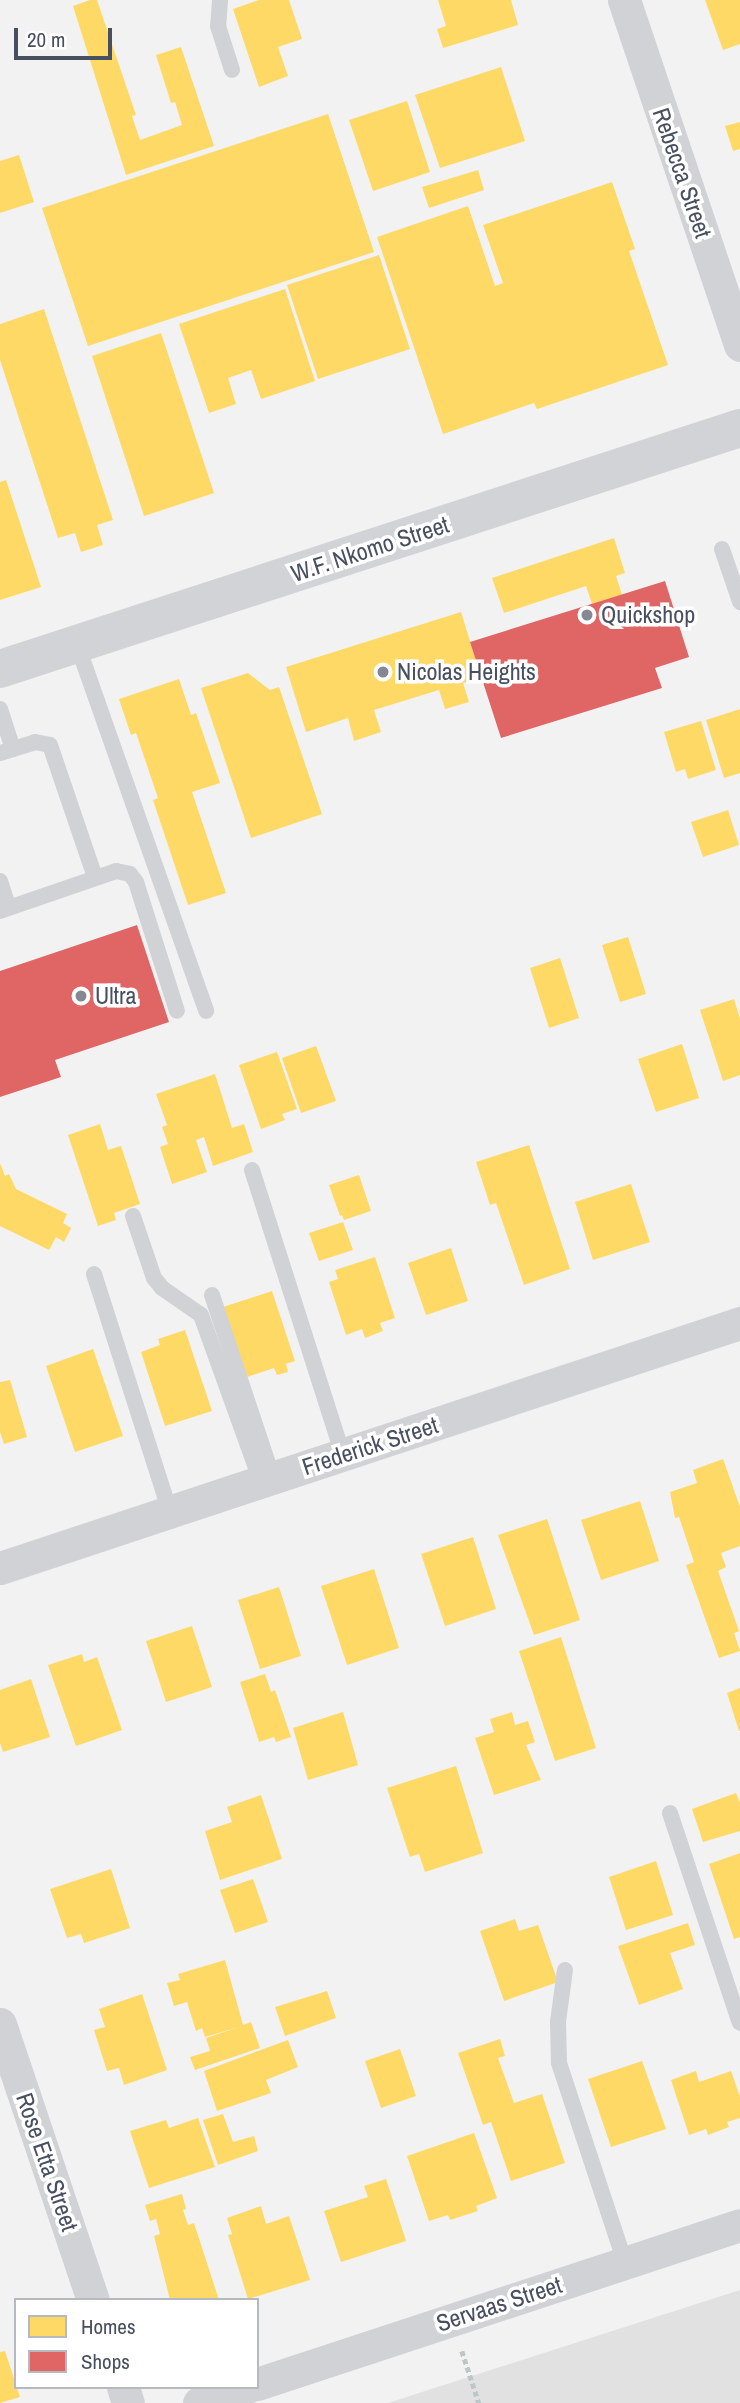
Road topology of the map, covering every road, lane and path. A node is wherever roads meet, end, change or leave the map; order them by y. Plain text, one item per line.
1 (220, 0) edge
2 (624, 0) edge
3 (232, 70) dead end
4 (740, 345) edge
5 (740, 428) edge
6 (722, 549) dead end
7 (740, 602) edge
8 (77, 644) junction
9 (0, 669) edge
10 (0, 709) edge
11 (6, 751) edge
12 (95, 877) junction
13 (0, 881) edge
14 (4, 909) edge
15 (177, 1011) dead end
16 (206, 1011) dead end
17 (252, 1170) dead end
18 (133, 1216) dead end
19 (94, 1274) dead end
20 (212, 1295) dead end
21 (740, 1323) edge
22 (343, 1455) junction
23 (267, 1480) junction
24 (170, 1512) junction
25 (0, 1568) edge
26 (670, 1813) dead end
27 (565, 1970) dead end
28 (740, 2023) edge
29 (0, 2024) edge
30 (740, 2225) edge
31 (625, 2263) junction
32 (92, 2298) edge
33 (452, 2320) junction
34 (259, 2383) edge
35 (241, 2389) edge
36 (198, 2403) edge
37 (479, 2403) edge

1 - 3 lane
2 - 4 street, Rebecca Street
5 - 8 main road, W.F. Nkomo Street
6 - 7 lane
8 - 9 main road, W.F. Nkomo Street
8 - 16 lane
10 - 11 lane
11 - 12 lane
12 - 14 lane
12 - 15 lane
13 - 14 lane
17 - 22 lane
18 - 23 lane
19 - 24 lane
20 - 23 lane
21 - 22 street, Frederick Street
22 - 23 street, Frederick Street
23 - 24 street, Frederick Street
24 - 25 street, Frederick Street
26 - 28 lane
27 - 31 lane
29 - 32 street, Rose Etta Street
30 - 31 street, Servaas Street
31 - 33 street, Servaas Street
33 - 34 street, Servaas Street
33 - 37 path
35 - 36 street

